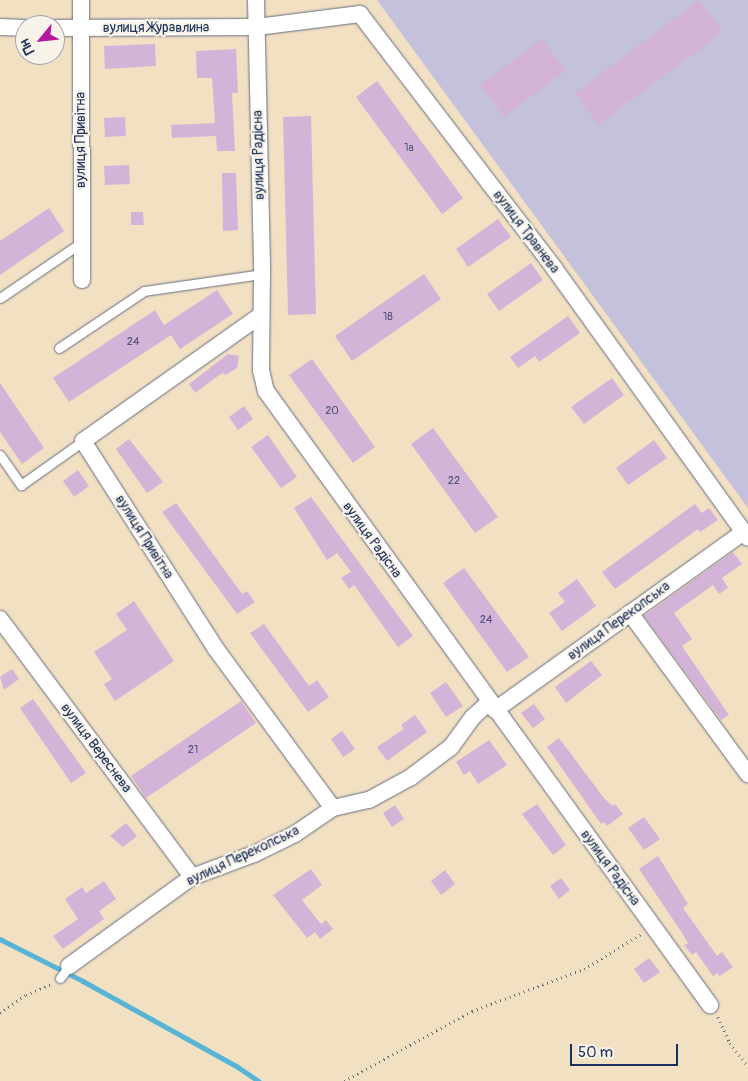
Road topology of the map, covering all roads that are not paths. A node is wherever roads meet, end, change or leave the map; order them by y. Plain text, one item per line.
1 (80, 0) edge
2 (256, 0) edge
3 (0, 27) edge
4 (257, 27) junction
5 (15, 28) edge
6 (65, 28) edge
7 (80, 28) junction
8 (82, 242) junction
9 (262, 274) junction
10 (82, 280) dead end
11 (0, 298) edge
12 (261, 316) junction
13 (59, 348) dead end
14 (84, 442) junction
15 (0, 455) edge
16 (746, 535) edge
17 (630, 614) junction
18 (0, 619) edge
19 (492, 706) junction
20 (748, 774) edge
21 (333, 808) junction
22 (192, 877) junction
23 (64, 972) road end
24 (710, 1006) road end

1 - 7 street, вулиця Привітна
2 - 4 street, вулиця Радісна
3 - 5 street
4 - 7 street, вулиця Журавлина
4 - 9 street, вулиця Радісна
4 - 16 street, вулиця Травнева
6 - 7 street, вулиця Журавлина
7 - 8 street, вулиця Привітна
8 - 10 street, вулиця Привітна
8 - 11 lane
9 - 12 street, вулиця Радісна
9 - 13 lane
12 - 14 street
12 - 19 street, вулиця Радісна
14 - 15 lane
14 - 21 street, вулиця Привітна
16 - 17 street, вулиця Перекопська
17 - 19 street, вулиця Перекопська
17 - 20 street
18 - 22 street, вулиця Вереснева
19 - 21 street, вулиця Перекопська
19 - 24 street, вулиця Радісна
21 - 22 street, вулиця Перекопська
22 - 23 street, вулиця Перекопська

